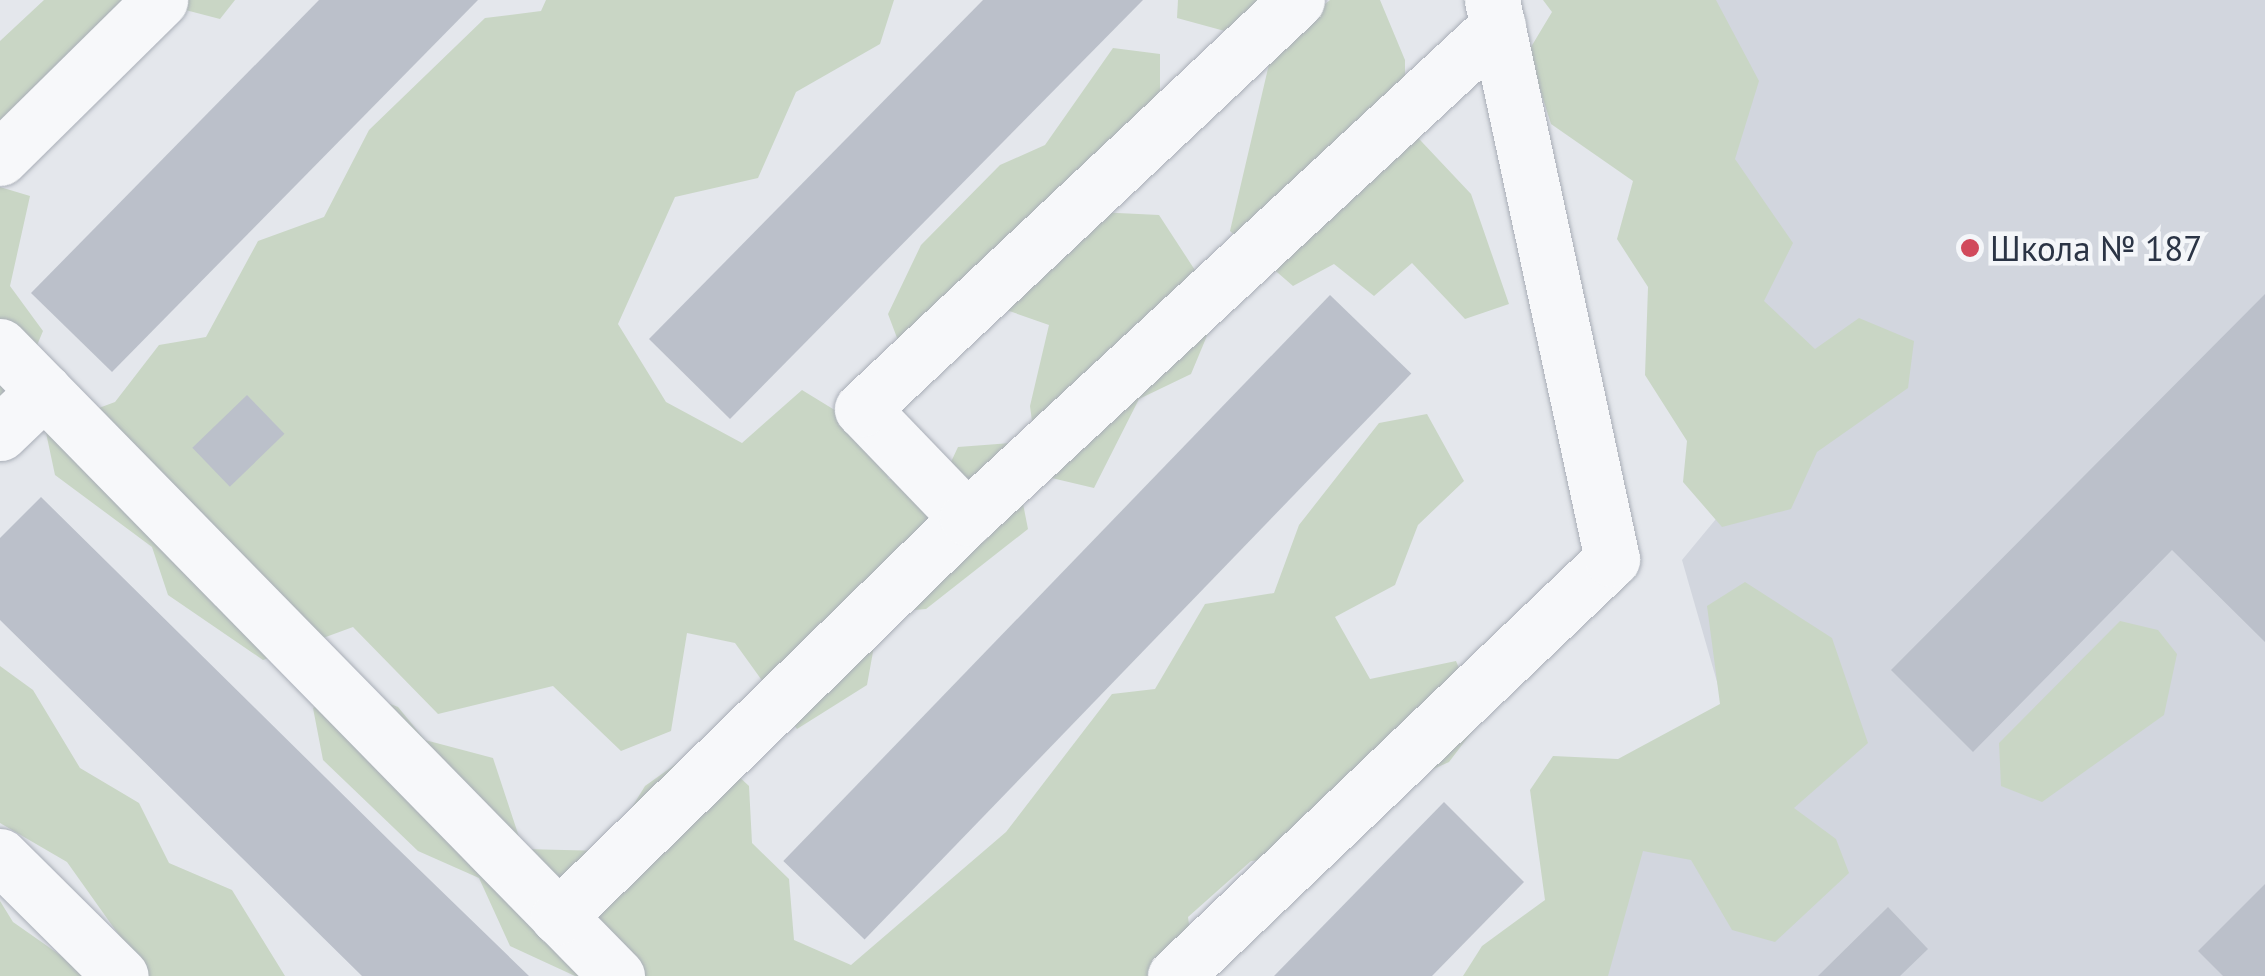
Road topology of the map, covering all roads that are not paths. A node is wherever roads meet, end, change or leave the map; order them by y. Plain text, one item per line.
1 (160, 0) edge
2 (1297, 0) edge
3 (1495, 13) edge
4 (0, 158) edge
5 (0, 346) edge
6 (44, 391) junction
7 (0, 433) edge
8 (968, 518) junction
9 (0, 856) edge
10 (558, 917) junction
11 (120, 976) edge
12 (617, 976) edge
13 (1174, 976) edge

1 - 4 street
2 - 8 street
3 - 8 street
3 - 13 street
5 - 6 street
6 - 7 street
6 - 10 street
8 - 10 street
9 - 11 street
10 - 12 street

